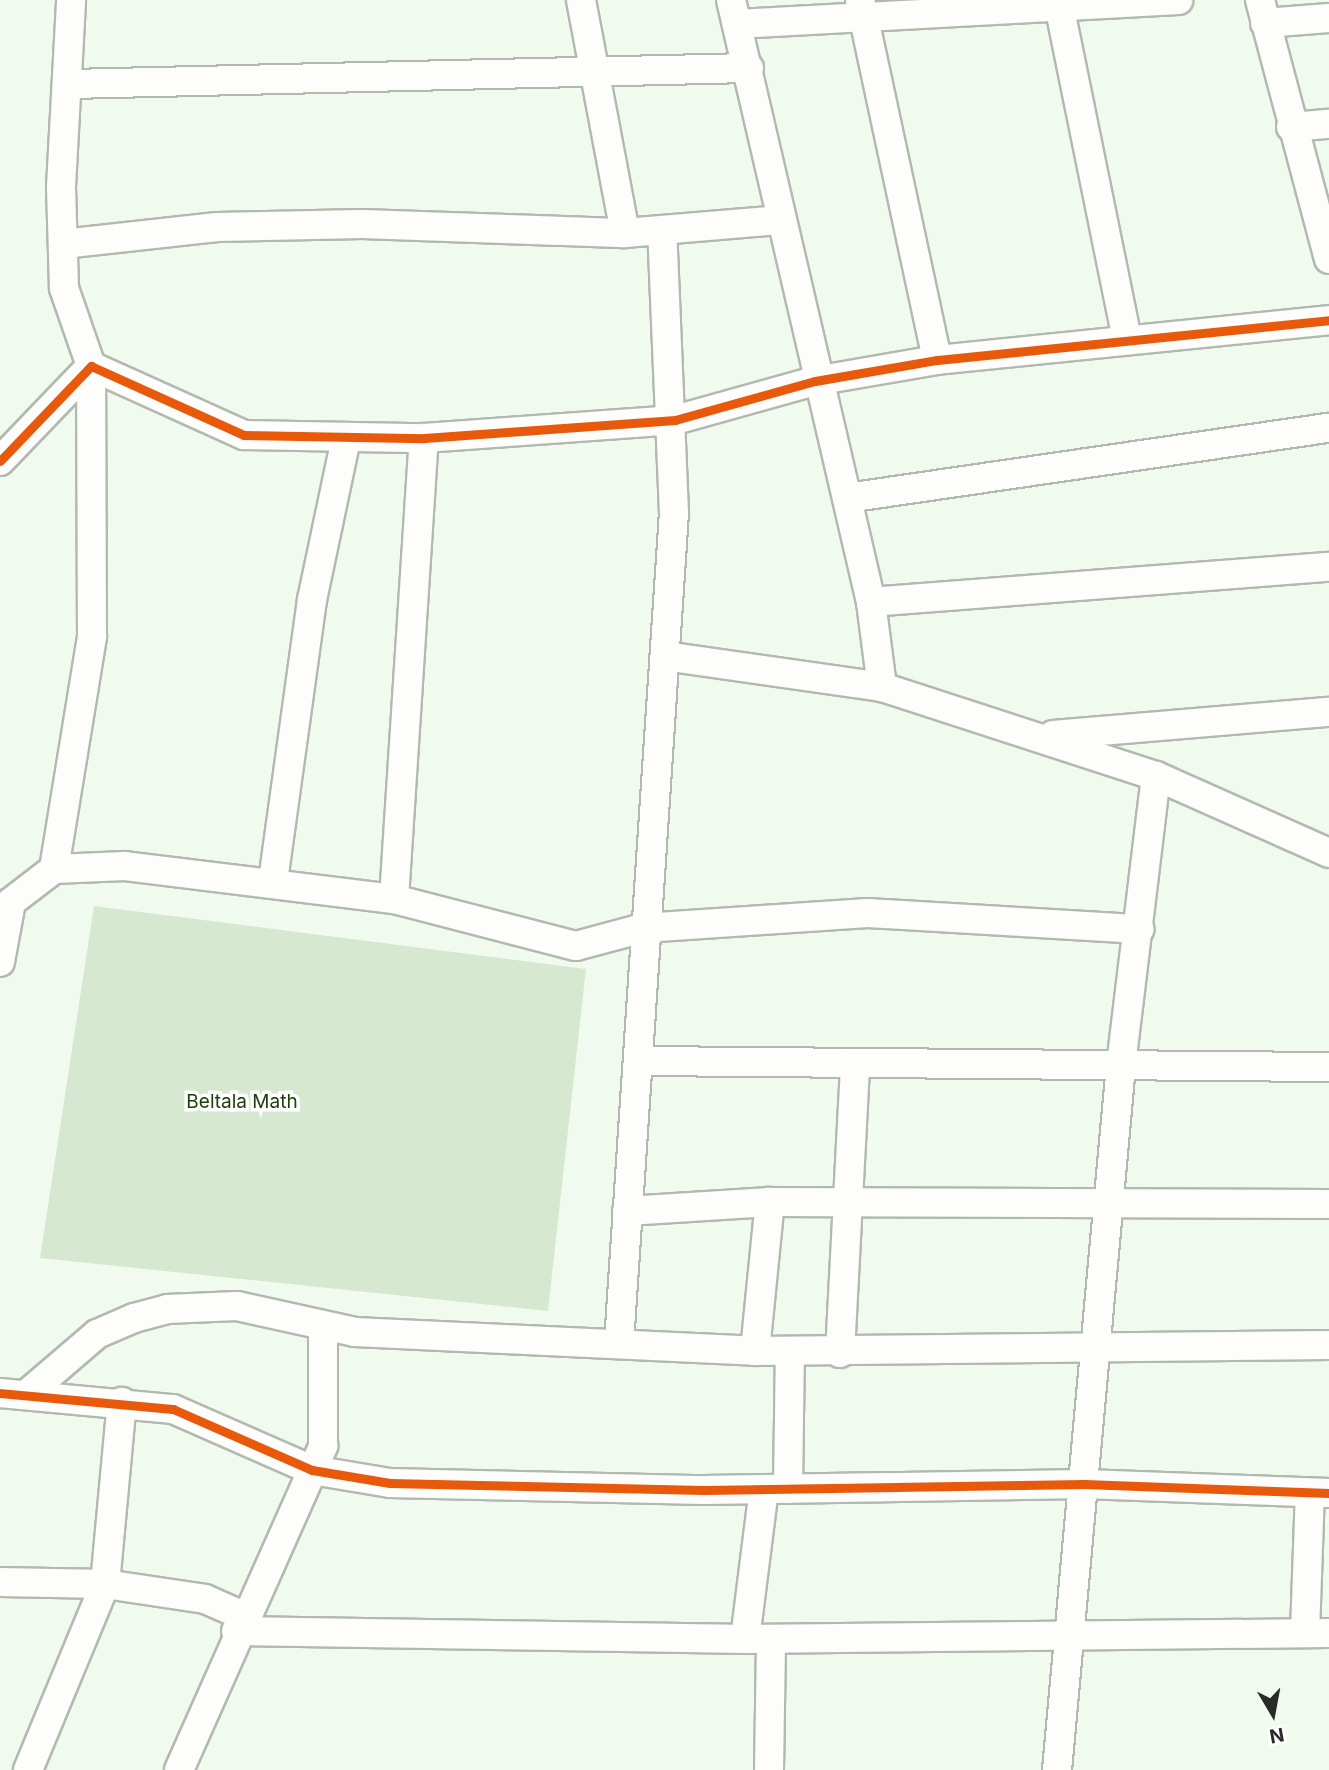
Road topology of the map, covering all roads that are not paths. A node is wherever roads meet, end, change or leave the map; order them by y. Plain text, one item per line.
1 (71, 0) edge
2 (581, 0) edge
3 (1178, 0) edge
4 (1059, 5) edge
5 (862, 11) edge
6 (734, 12) edge
7 (1263, 12) edge
8 (1329, 18) edge
9 (749, 68) junction
10 (595, 72) junction
11 (70, 84) junction
12 (1329, 124) edge
13 (1291, 127) junction
14 (781, 220) junction
15 (662, 230) junction
16 (625, 233) junction
17 (63, 244) junction
18 (1329, 259) edge
19 (1329, 320) edge
20 (1127, 338) junction
21 (937, 360) junction
22 (91, 366) junction
23 (815, 381) junction
24 (675, 420) junction
25 (1329, 428) edge
26 (346, 438) junction
27 (424, 438) junction
28 (0, 461) edge
29 (847, 498) junction
30 (1329, 567) edge
31 (871, 603) junction
32 (665, 656) junction
33 (882, 687) junction
34 (1329, 712) edge
35 (1041, 735) junction
36 (1156, 776) junction
37 (1329, 853) edge
38 (54, 869) junction
39 (273, 881) junction
40 (394, 899) junction
41 (643, 928) junction
42 (1140, 929) junction
43 (0, 962) edge
44 (640, 1061) junction
45 (855, 1063) junction
46 (1121, 1065) junction
47 (1329, 1067) edge
48 (770, 1202) junction
49 (1112, 1202) junction
50 (851, 1204) junction
51 (1329, 1204) edge
52 (627, 1211) junction
53 (323, 1328) junction
54 (619, 1343) junction
55 (1329, 1345) edge
56 (1093, 1349) junction
57 (755, 1351) junction
58 (790, 1352) junction
59 (840, 1353) junction
60 (13, 1393) edge
61 (122, 1402) junction
62 (312, 1470) junction
63 (1084, 1484) junction
64 (776, 1489) junction
65 (1319, 1493) edge
66 (0, 1581) edge
67 (105, 1584) junction
68 (240, 1624) junction
69 (1317, 1633) edge
70 (1072, 1634) junction
71 (758, 1639) junction
72 (28, 1770) edge
73 (179, 1770) edge
74 (769, 1770) edge
75 (1057, 1770) edge

1 - 11 street
2 - 10 street
3 - 4 street
4 - 5 street
4 - 20 street
5 - 6 street
5 - 21 street
6 - 9 street
7 - 8 street
7 - 13 street
9 - 10 street
9 - 14 street
10 - 11 street
10 - 16 street
11 - 17 street
12 - 13 street
13 - 18 street
14 - 15 street
14 - 23 street
15 - 16 street
15 - 24 street
16 - 17 street
17 - 22 street
19 - 20 street
20 - 21 street
21 - 23 street
22 - 26 street
22 - 28 street
22 - 38 street
23 - 24 street
23 - 29 street
24 - 27 street
24 - 32 street
25 - 29 street
26 - 27 street
26 - 39 street
27 - 40 street
29 - 31 street
30 - 31 street
31 - 33 street
32 - 33 street
32 - 41 street
33 - 35 street
34 - 35 street
35 - 36 street
36 - 37 street
36 - 42 street
38 - 39 street
38 - 43 street
39 - 40 street
40 - 41 street
41 - 42 street
41 - 44 street
42 - 46 street
44 - 45 street
44 - 52 street
45 - 46 street
45 - 50 street
46 - 47 street
46 - 49 street
48 - 50 street
48 - 52 street
48 - 57 street
49 - 50 street
49 - 51 street
49 - 56 street
50 - 59 street
52 - 54 street
53 - 54 street
53 - 60 street
53 - 62 street
54 - 57 street
55 - 56 street
56 - 59 street
56 - 63 street
57 - 58 street
58 - 59 street
58 - 64 street
60 - 61 street
61 - 62 street
61 - 67 street
62 - 64 street
62 - 68 street
63 - 64 street
63 - 65 street
63 - 70 street
64 - 71 street
65 - 69 street
66 - 67 street
67 - 68 street
67 - 72 street
68 - 71 street
68 - 73 street
69 - 70 street
70 - 71 street
70 - 75 street
71 - 74 street

